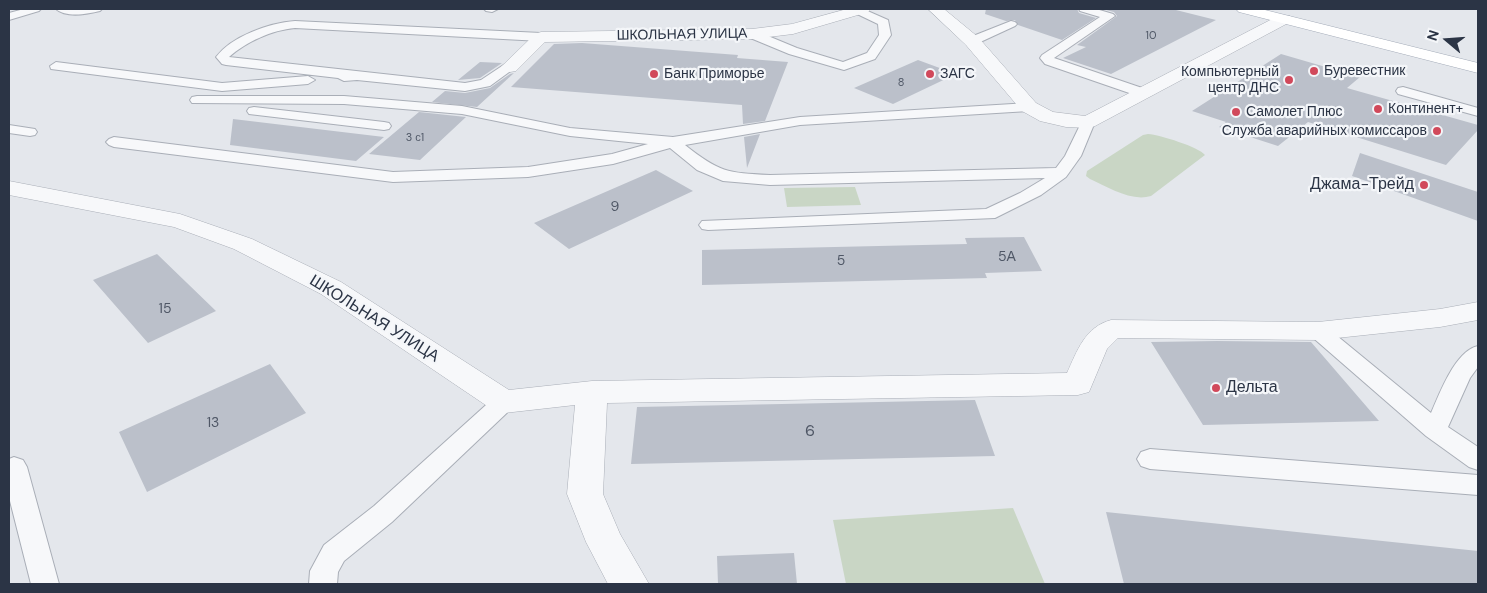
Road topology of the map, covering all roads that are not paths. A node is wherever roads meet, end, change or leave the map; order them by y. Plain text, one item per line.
1 (35, 9) edge
2 (62, 9) edge
3 (96, 9) edge
4 (935, 9) edge
5 (1084, 9) edge
6 (1244, 9) edge
7 (861, 10) edge
8 (9, 17) edge
9 (1284, 19) junction
10 (1011, 24) dead end
11 (752, 34) junction
12 (541, 37) junction
13 (972, 40) junction
14 (56, 66) dead end
15 (510, 67) joint
16 (1478, 68) edge
17 (357, 76) junction
18 (222, 87) junction
19 (1403, 91) dead end
20 (1143, 93) junction
21 (197, 100) junction
22 (1029, 107) junction
23 (1478, 112) edge
24 (1088, 122) junction
25 (384, 126) dead end
26 (9, 129) edge
27 (30, 132) dead end
28 (114, 142) dead end
29 (673, 142) junction
30 (1061, 173) junction
31 (9, 188) edge
32 (708, 225) dead end
33 (1478, 311) edge
34 (1318, 331) junction
35 (1478, 353) edge
36 (592, 392) junction
37 (504, 402) junction
38 (1435, 430) junction
39 (1150, 459) dead end
40 (1478, 460) edge
41 (14, 467) dead end
42 (1478, 485) edge
43 (45, 584) edge
44 (323, 584) edge
45 (629, 584) edge

1 - 8 lane
2 - 3 lane
4 - 13 street
5 - 20 lane
6 - 9 main road
7 - 11 street, ШКОЛЬНАЯ УЛИЦА
7 - 11 lane
9 - 16 main road
9 - 20 street
10 - 13 lane
11 - 12 street, ШКОЛЬНАЯ УЛИЦА
12 - 15 street
12 - 17 lane
13 - 22 street
14 - 18 lane
15 - 17 lane
17 - 18 lane
18 - 21 lane
19 - 23 lane
20 - 24 street
21 - 25 lane
21 - 29 lane
22 - 24 street
22 - 29 lane
24 - 30 lane
26 - 27 lane
28 - 29 lane
29 - 30 lane
30 - 32 lane
31 - 37 street, ШКОЛЬНАЯ УЛИЦА
33 - 34 street
34 - 36 street
34 - 38 lane
35 - 38 lane
36 - 37 street
36 - 45 street
37 - 44 lane
38 - 40 lane
39 - 42 lane
41 - 43 lane

